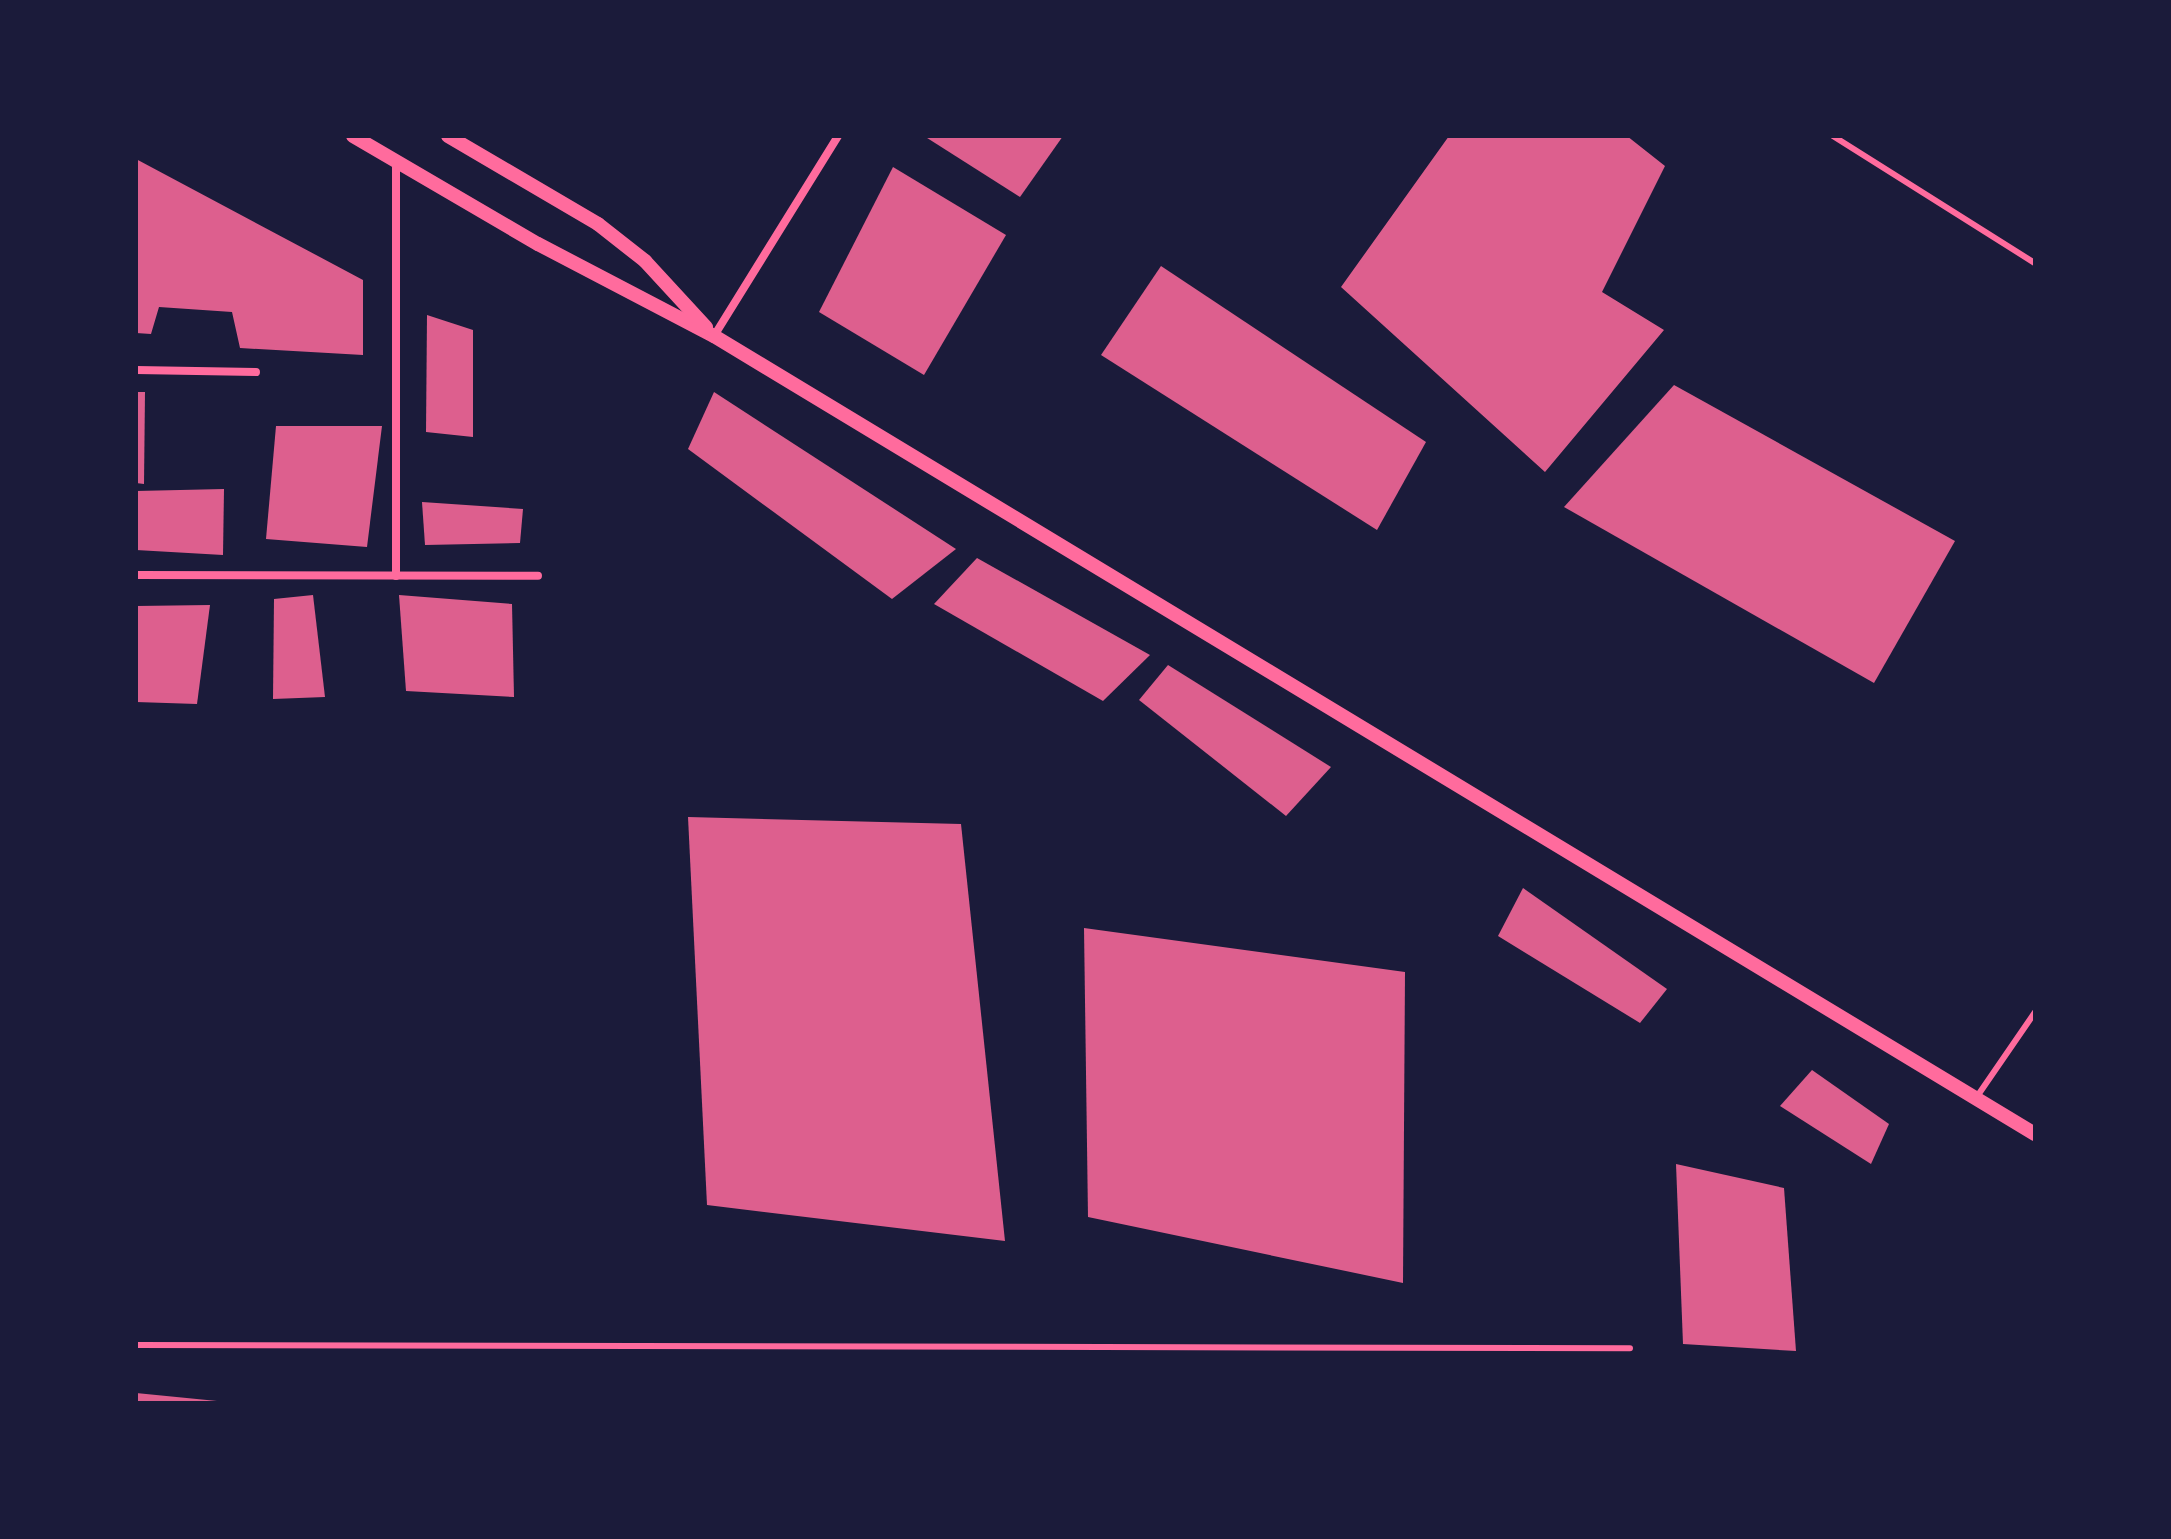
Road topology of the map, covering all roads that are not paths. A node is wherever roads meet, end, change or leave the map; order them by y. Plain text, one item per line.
1 (353, 136) edge
2 (448, 136) edge
3 (838, 136) edge
4 (1836, 137) edge
5 (396, 161) junction
6 (2035, 263) edge
7 (714, 336) junction
8 (136, 370) edge
9 (256, 372) dead end
10 (136, 575) edge
11 (396, 576) junction
12 (538, 576) dead end
13 (2035, 1012) edge
14 (1976, 1098) junction
15 (2035, 1134) edge
16 (136, 1345) edge
17 (1630, 1348) dead end

1 - 5 street
2 - 7 street
3 - 7 street
4 - 6 lane
5 - 7 street
5 - 11 street
7 - 14 street
8 - 9 street
10 - 11 street
11 - 12 street
13 - 14 lane
14 - 15 street
16 - 17 lane

